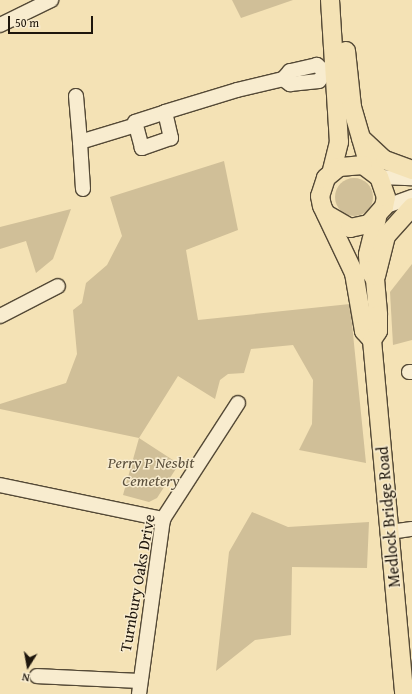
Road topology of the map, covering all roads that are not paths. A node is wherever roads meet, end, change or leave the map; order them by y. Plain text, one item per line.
1 (51, 0) edge
2 (330, 0) edge
3 (342, 0) edge
4 (0, 25) edge
5 (336, 71) junction
6 (76, 96) dead end
7 (165, 112) junction
8 (136, 125) junction
9 (358, 136) junction
10 (80, 142) junction
11 (412, 170) edge
12 (332, 171) junction
13 (375, 173) junction
14 (412, 178) edge
15 (83, 189) dead end
16 (412, 196) edge
17 (412, 207) edge
18 (380, 213) junction
19 (326, 214) junction
20 (375, 279) junction
21 (58, 286) dead end
22 (0, 316) edge
23 (372, 340) junction
24 (238, 403) dead end
25 (0, 485) edge
26 (162, 519) junction
27 (412, 529) edge
28 (390, 532) junction
29 (37, 676) dead end
30 (138, 687) edge
31 (404, 694) edge

1 - 4 street
2 - 5 main road, Medlock Bridge Road
3 - 5 main road, Medlock Bridge Road
5 - 7 street
5 - 9 main road, Medlock Bridge Road
5 - 12 main road, Medlock Bridge Road
6 - 10 street
7 - 8 street
7 - 8 street
8 - 10 street
9 - 11 main road
9 - 13 main road, Medlock Bridge Road
10 - 15 street
12 - 13 main road
12 - 19 main road, Medlock Bridge Road
13 - 14 street
13 - 18 main road, Medlock Bridge Road
16 - 18 street
17 - 20 main road
18 - 19 main road
18 - 20 main road, Medlock Bridge Road
19 - 23 main road, Medlock Bridge Road
20 - 23 main road, Medlock Bridge Road
21 - 22 street
23 - 28 main road, Medlock Bridge Road
24 - 26 street, Turnbury Oaks Drive
25 - 26 street
26 - 30 street, Turnbury Oaks Drive
27 - 28 street
28 - 31 main road, Medlock Bridge Road
29 - 30 street

